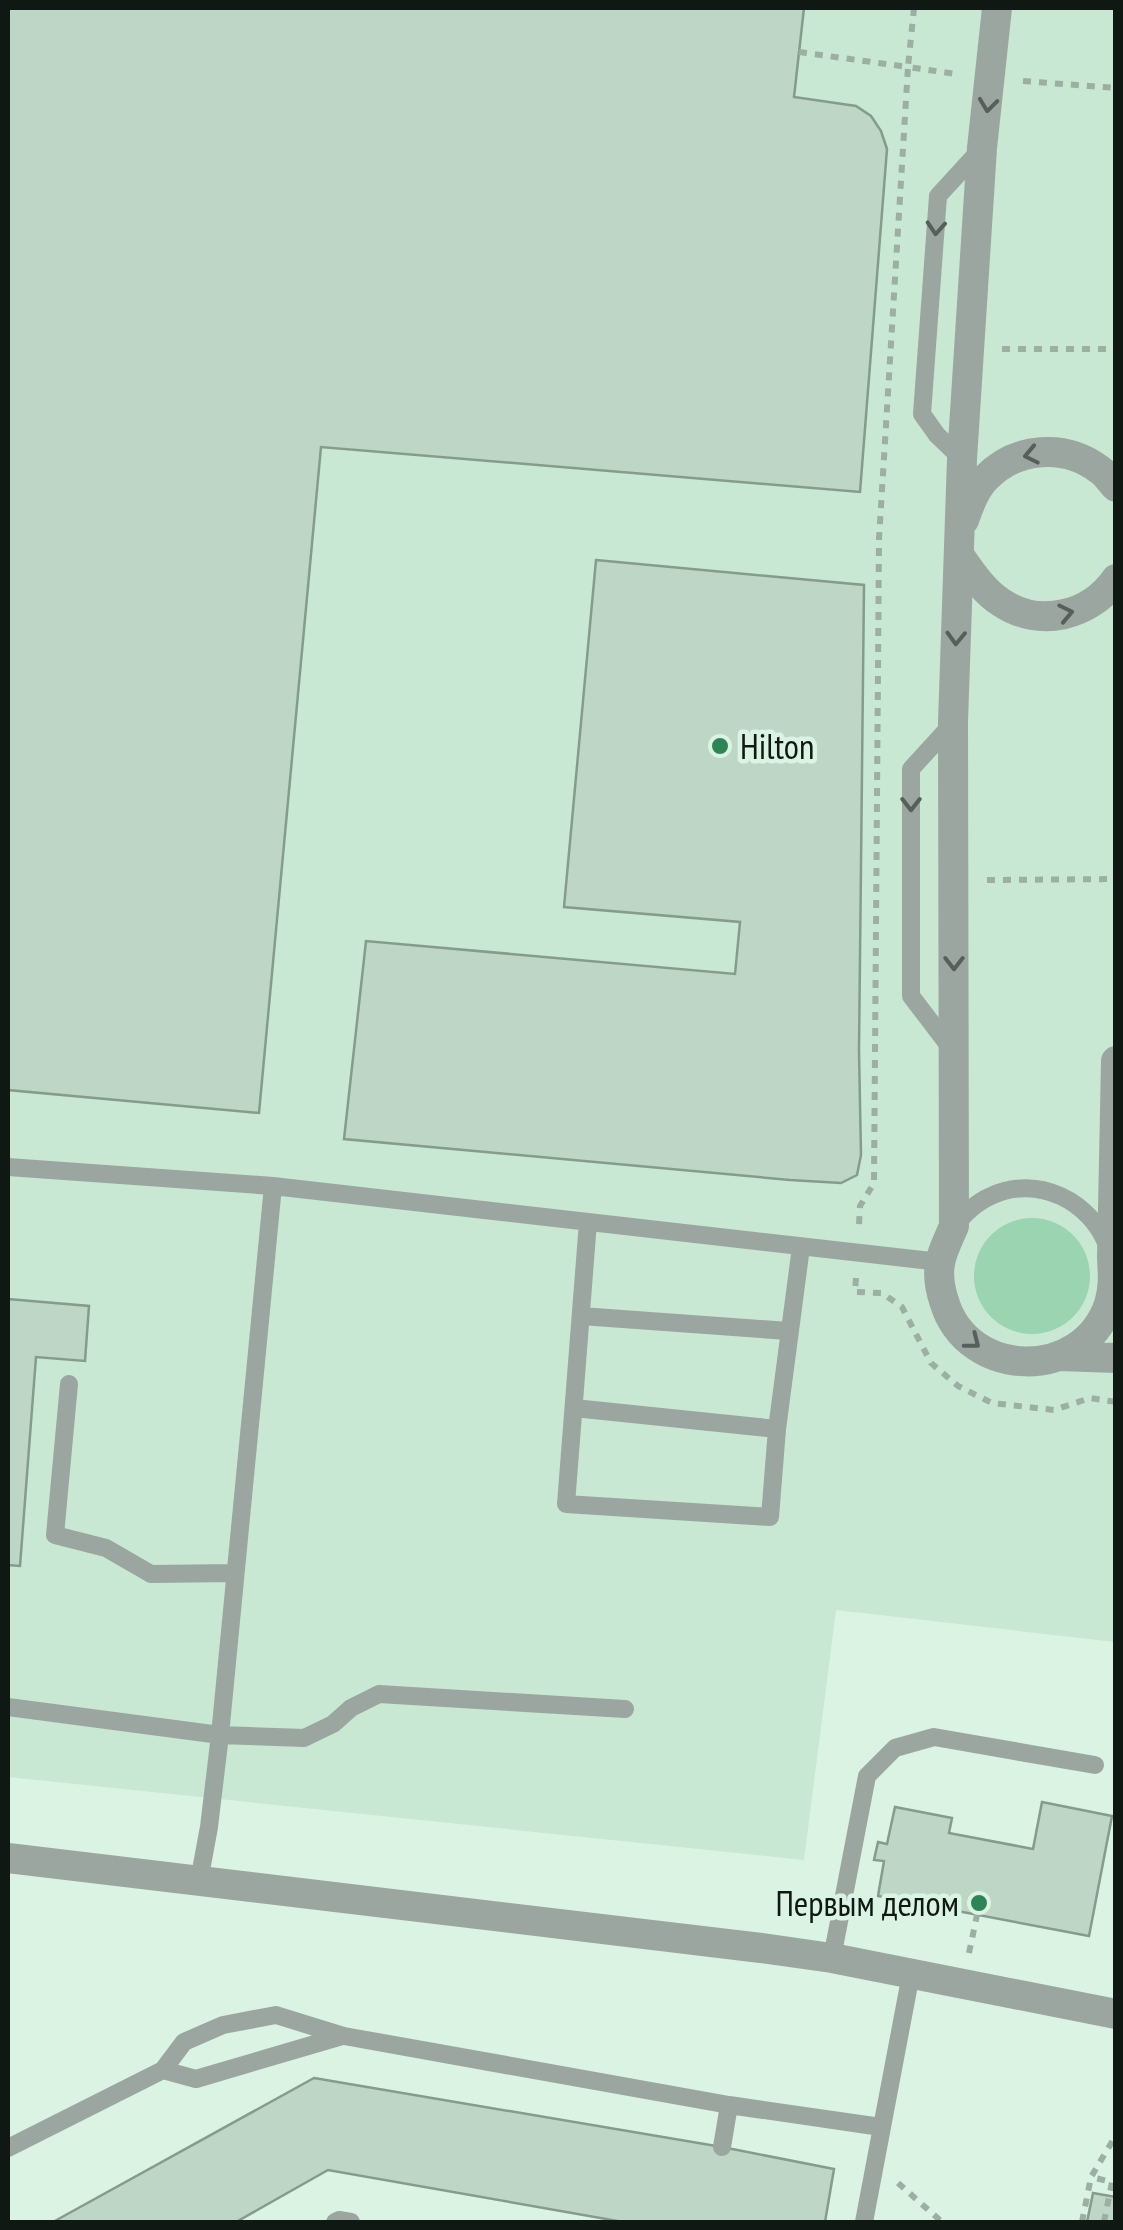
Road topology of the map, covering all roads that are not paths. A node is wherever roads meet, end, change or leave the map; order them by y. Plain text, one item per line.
1 (990, 15) edge
2 (982, 148) junction
3 (962, 459) junction
4 (1116, 487) edge
5 (959, 543) junction
6 (1116, 580) edge
7 (953, 722) junction
8 (954, 1053) junction
9 (1116, 1061) edge
10 (8, 1167) edge
11 (273, 1186) junction
12 (588, 1222) junction
13 (954, 1226) junction
14 (801, 1247) junction
15 (1114, 1260) edge
16 (940, 1262) junction
17 (580, 1316) junction
18 (788, 1331) junction
19 (1060, 1356) junction
20 (1116, 1358) edge
21 (69, 1384) dead end
22 (574, 1408) junction
23 (777, 1429) junction
24 (234, 1573) junction
25 (8, 1707) edge
26 (625, 1709) dead end
27 (220, 1735) junction
28 (1096, 1765) dead end
29 (8, 1858) edge
30 (199, 1881) junction
31 (832, 1958) junction
32 (911, 1974) junction
33 (1116, 2014) edge
34 (344, 2036) junction
35 (163, 2070) junction
36 (729, 2104) junction
37 (881, 2127) junction
38 (722, 2147) dead end
39 (8, 2148) edge
40 (335, 2222) edge
41 (351, 2222) edge
42 (864, 2222) edge

1 -> 2 street
2 - 3 street
2 -> 3 lane
3 - 5 street
4 -> 5 street
5 -> 6 street
5 -> 7 street
7 -> 8 street
7 -> 8 lane
8 - 13 street
9 - 15 street
10 - 11 lane
11 - 12 lane
11 - 24 lane
12 - 14 lane
12 - 17 lane
13 - 15 lane
13 - 16 street
14 - 16 lane
14 - 18 lane
15 - 19 street
16 -> 19 street
17 - 18 lane
17 - 22 lane
18 - 23 lane
19 - 20 street
21 - 24 lane
22 - 23 lane
22 - 23 lane
24 - 27 lane
25 - 27 lane
26 - 27 lane
27 - 30 lane
28 - 31 lane
29 - 30 street
30 - 31 street
31 - 32 street
32 - 33 street
32 - 37 lane
34 - 35 lane
34 - 35 lane
34 - 36 lane
35 - 39 lane
36 - 37 lane
36 - 38 lane
37 - 42 lane
40 - 41 lane

